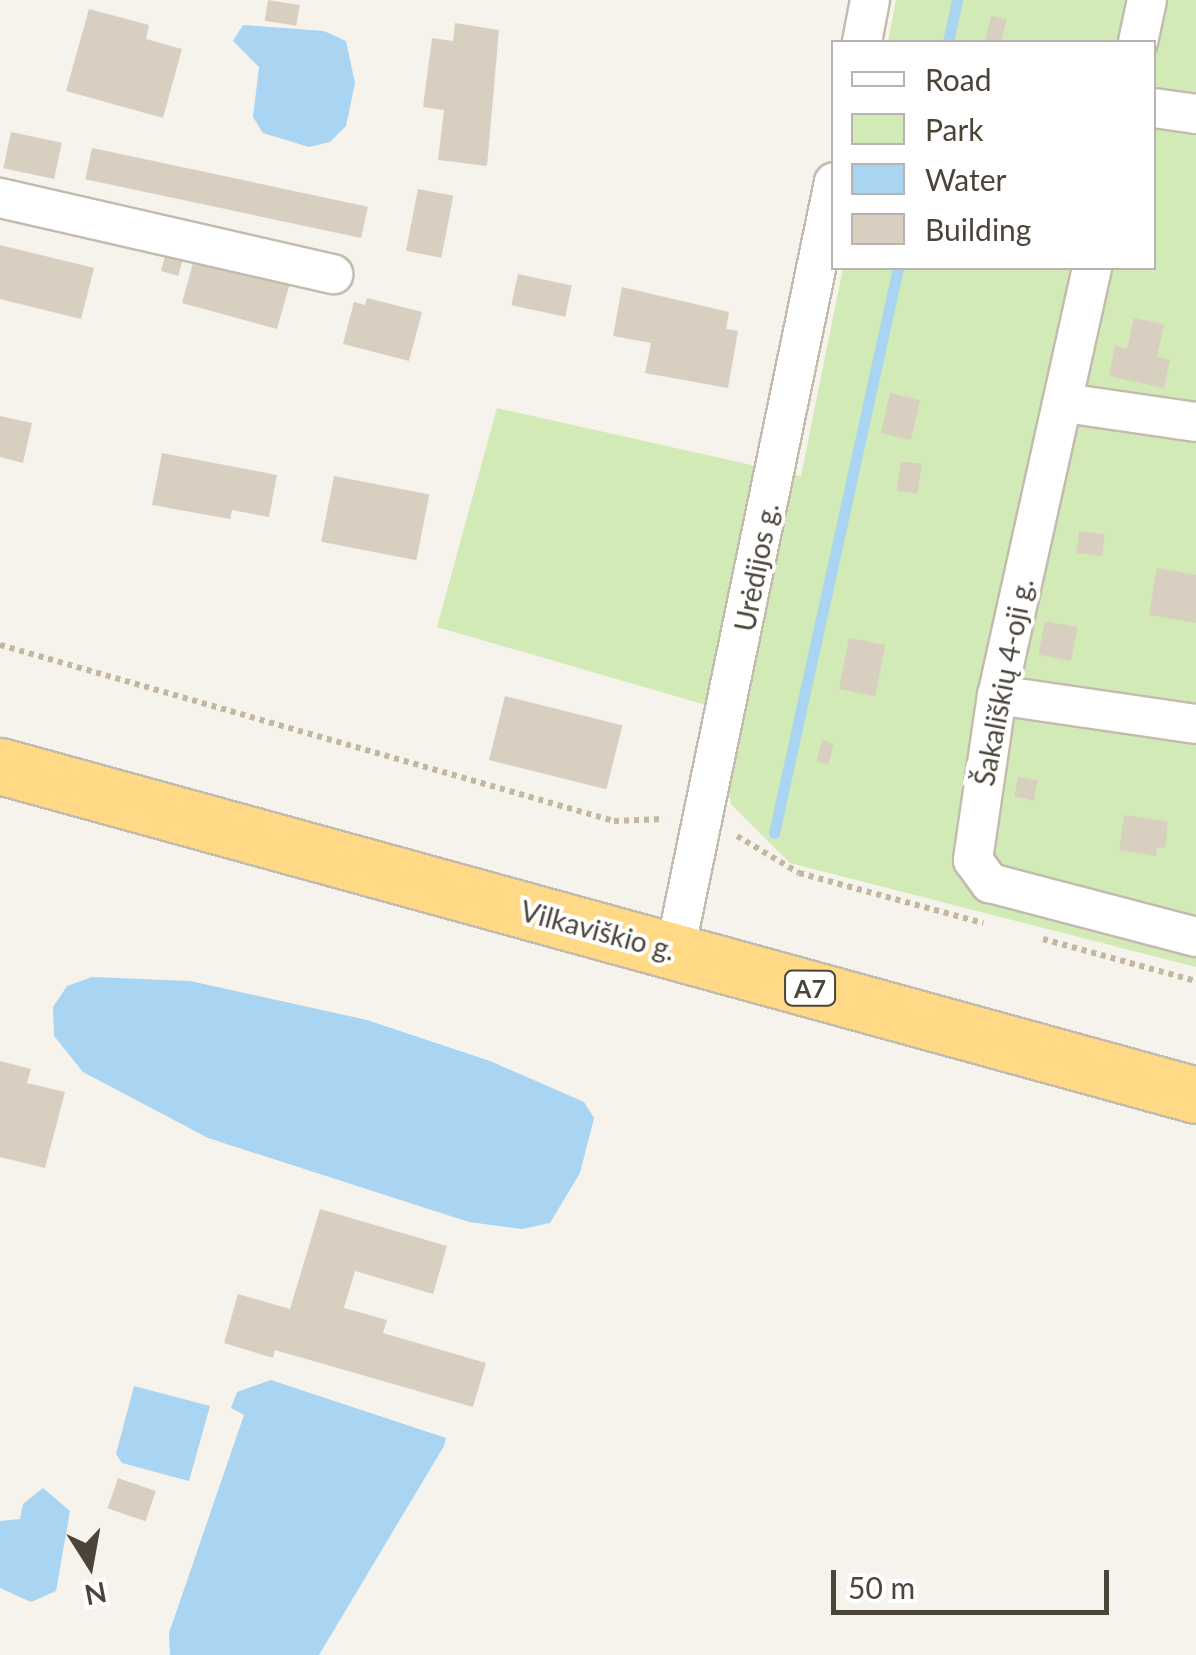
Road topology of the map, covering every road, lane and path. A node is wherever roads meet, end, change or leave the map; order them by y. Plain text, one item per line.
1 (870, 0) edge
2 (1148, 0) edge
3 (862, 40) edge
4 (1138, 40) edge
5 (1156, 108) edge
6 (1196, 114) edge
7 (831, 197) edge
8 (0, 198) edge
9 (1092, 270) edge
10 (333, 274) dead end
11 (1065, 403) junction
12 (1196, 422) edge
13 (0, 645) edge
14 (996, 694) junction
15 (1196, 724) edge
16 (0, 766) edge
17 (706, 818) junction
18 (988, 924) dead end
19 (1026, 934) dead end
20 (1196, 937) edge
21 (674, 950) junction
22 (1196, 981) edge
23 (1196, 1094) edge

1 - 3 street
2 - 4 street
5 - 6 street
7 - 17 street, Urėdijos g.
8 - 10 street
9 - 11 street, Šakališkių 4-oji g.
11 - 12 street
11 - 14 street, Šakališkių 4-oji g.
13 - 17 path
14 - 15 street
14 - 20 street, Šakališkių 4-oji g.
16 - 21 highway, Vilkaviškio g. / A7
17 - 18 path
17 - 21 street, Urėdijos g.
19 - 22 path
21 - 23 highway, Vilkaviškio g. / A7

